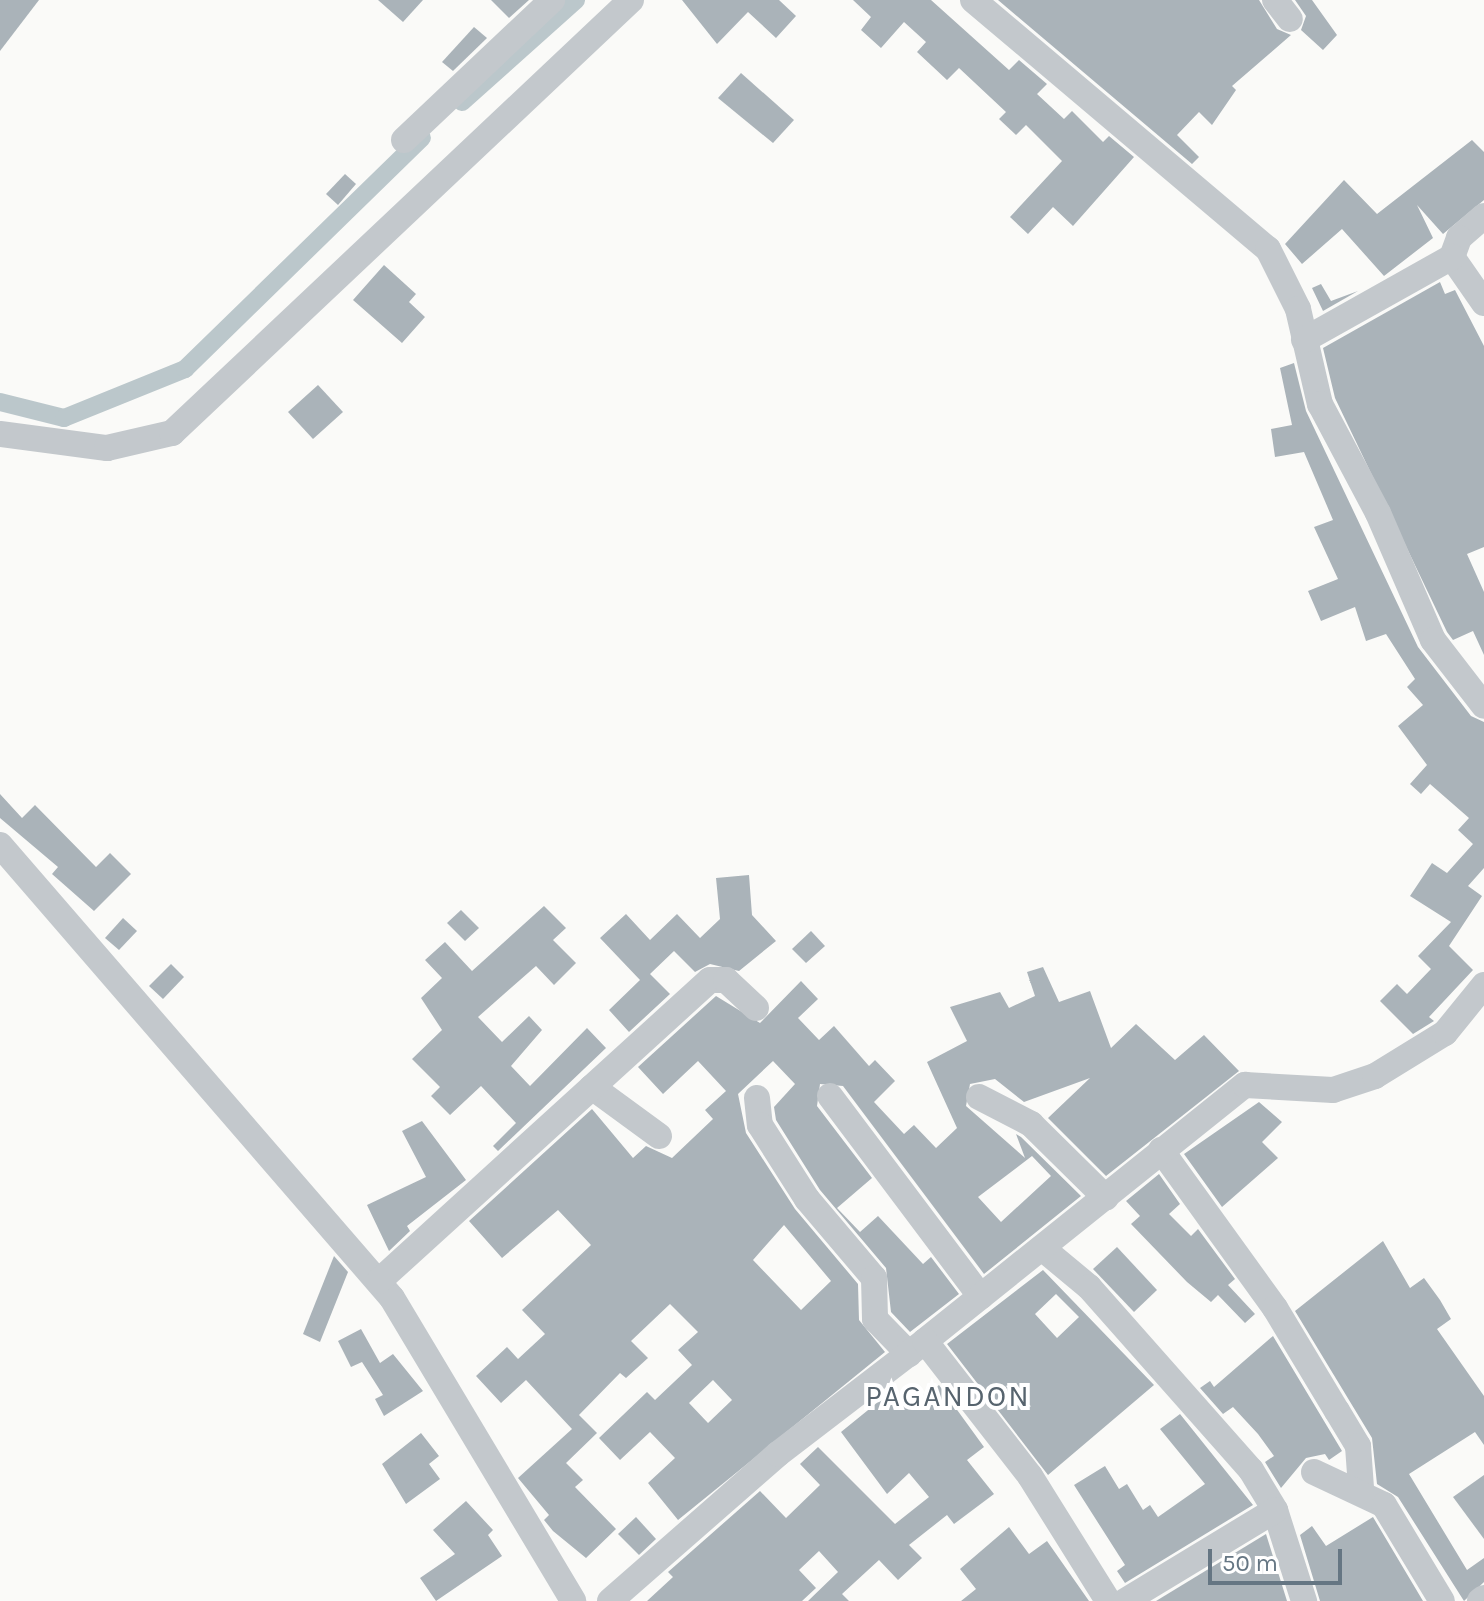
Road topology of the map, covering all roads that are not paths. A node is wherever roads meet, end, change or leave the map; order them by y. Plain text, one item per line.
1 (552, 0) edge
2 (631, 0) edge
3 (973, 0) edge
4 (404, 140) dead end
5 (1484, 216) edge
6 (1452, 257) junction
7 (1484, 303) edge
8 (1304, 340) junction
9 (0, 434) edge
10 (1484, 706) edge
11 (0, 845) edge
12 (1484, 985) edge
13 (756, 1008) dead end
14 (592, 1087) junction
15 (830, 1096) dead end
16 (979, 1097) dead end
17 (757, 1098) dead end
18 (659, 1136) dead end
19 (1161, 1150) junction
20 (1106, 1198) junction
21 (1042, 1248) junction
22 (379, 1281) junction
23 (981, 1297) junction
24 (917, 1348) junction
25 (1314, 1472) dead end
26 (1361, 1488) junction
27 (1275, 1510) junction
28 (573, 1601) edge
29 (610, 1601) edge
30 (1108, 1601) edge
31 (1125, 1601) edge
32 (1304, 1601) edge
33 (1442, 1601) edge

1 - 4 street
2 - 9 street
3 - 8 street
5 - 6 street
6 - 7 street
6 - 8 street
8 - 10 street
11 - 22 street
12 - 19 street
13 - 14 street
14 - 18 street
14 - 22 street
15 - 23 street
16 - 20 street
17 - 24 street
19 - 20 street
19 - 26 street
20 - 21 street
21 - 23 street
21 - 27 street
22 - 28 street
23 - 24 street
24 - 29 street
24 - 30 street
25 - 26 street
26 - 33 street
27 - 31 street
27 - 32 street

